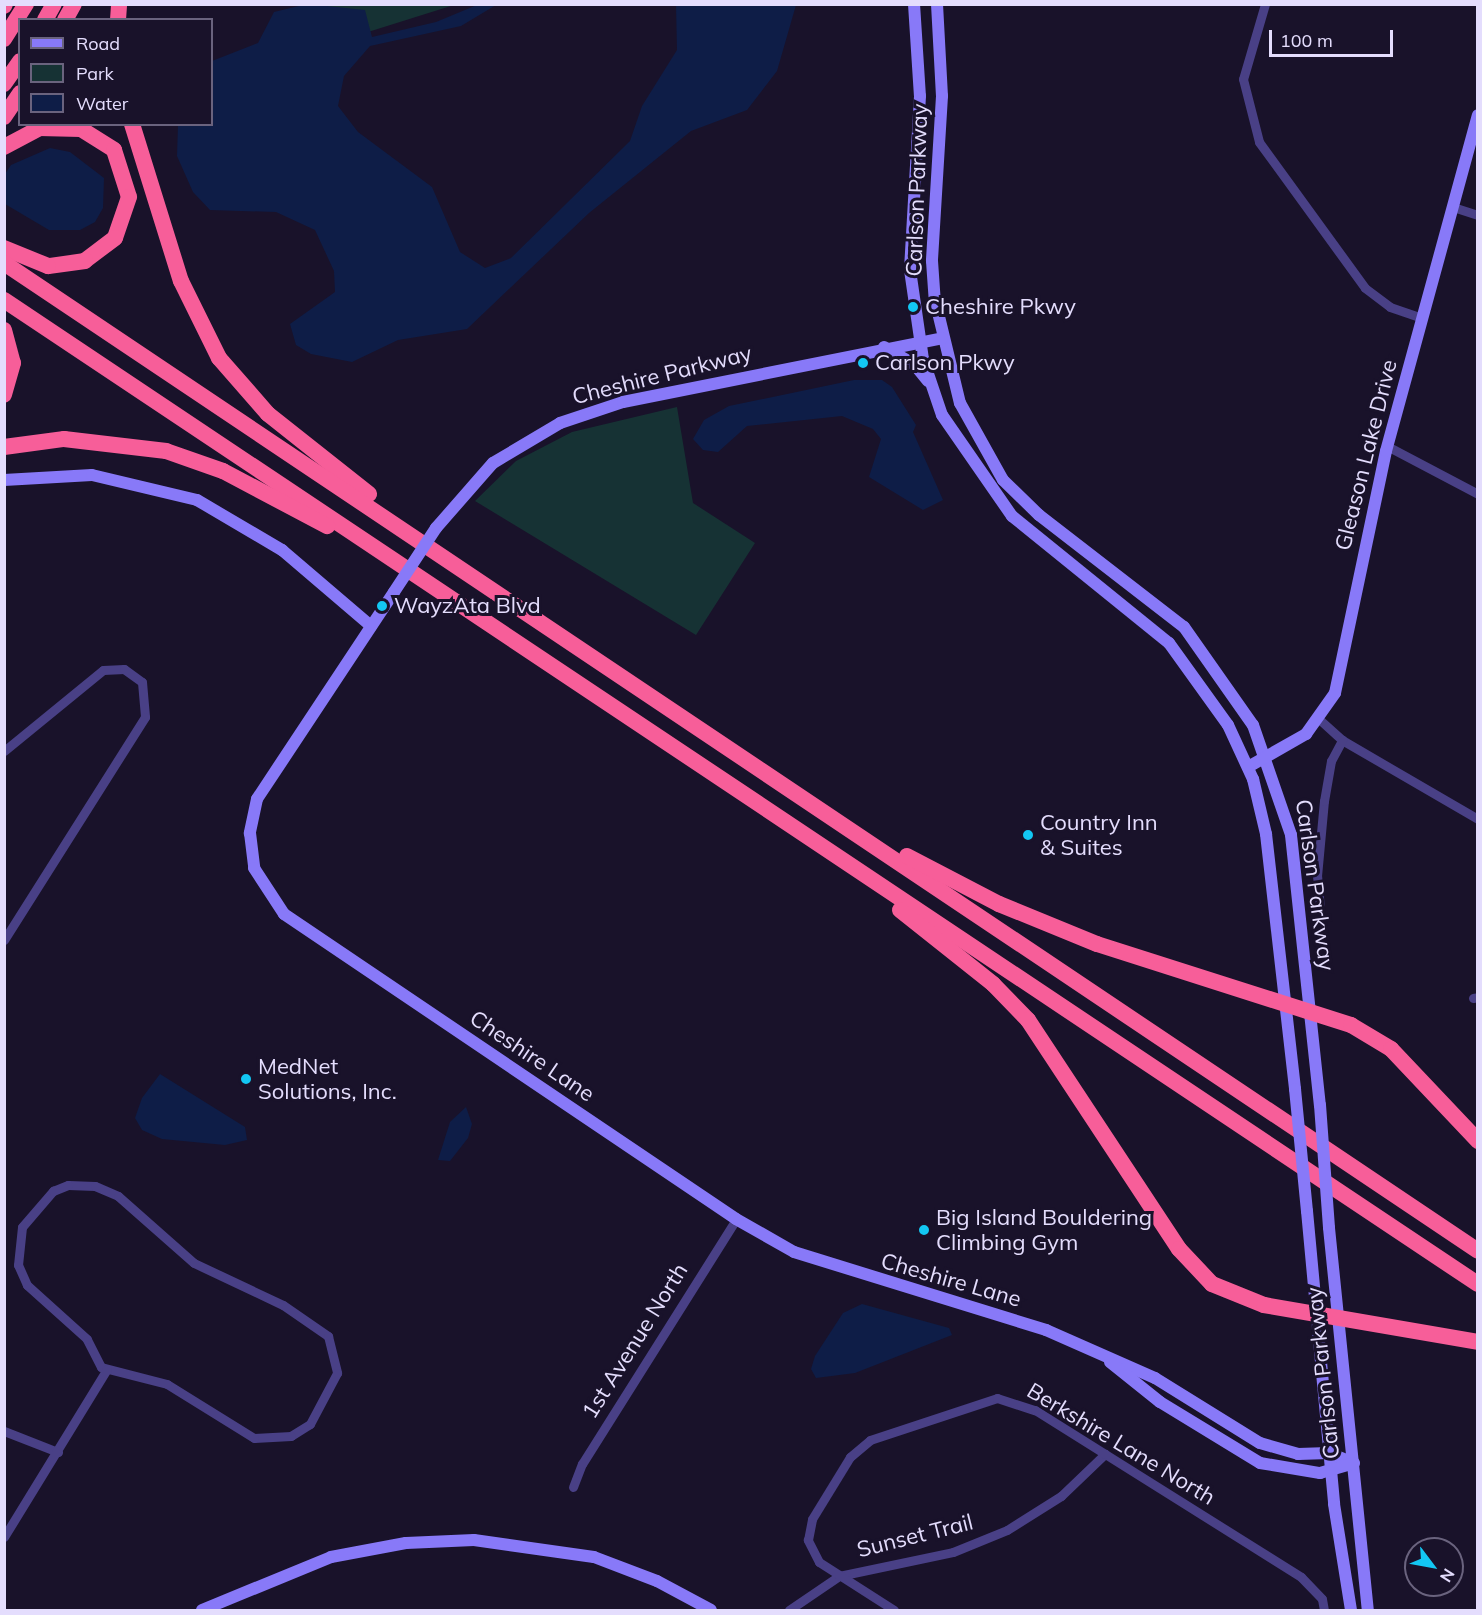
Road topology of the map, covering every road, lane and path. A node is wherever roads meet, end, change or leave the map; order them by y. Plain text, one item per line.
1 (26, 4) edge
2 (54, 4) edge
3 (74, 4) edge
4 (914, 4) edge
5 (937, 4) edge
6 (1265, 4) edge
7 (46, 18) edge
8 (65, 18) edge
9 (4, 39) edge
10 (18, 63) edge
11 (4, 84) edge
12 (18, 96) edge
13 (1478, 115) edge
14 (4, 117) edge
15 (133, 126) edge
16 (4, 147) edge
17 (1453, 207) junction
18 (1478, 215) edge
19 (4, 248) edge
20 (4, 263) edge
21 (4, 300) edge
22 (1422, 318) junction
23 (4, 330) edge
24 (942, 338) junction
25 (920, 342) junction
26 (884, 347) junction
27 (933, 387) junction
28 (4, 395) edge
29 (1387, 446) junction
30 (4, 447) edge
31 (4, 480) edge
32 (1478, 494) edge
33 (403, 530) junction
34 (395, 562) junction
35 (394, 592) joint
36 (371, 626) junction
37 (1320, 720) junction
38 (1342, 740) junction
39 (4, 751) edge
40 (1266, 756) junction
41 (1248, 767) junction
42 (808, 800) junction
43 (1478, 819) edge
44 (794, 829) junction
45 (1320, 909) dead end
46 (4, 940) edge
47 (1287, 1004) junction
48 (1311, 1012) junction
49 (1478, 1142) edge
50 (736, 1219) junction
51 (1478, 1251) edge
52 (1478, 1284) edge
53 (1316, 1313) junction
54 (1338, 1317) junction
55 (1478, 1342) edge
56 (1107, 1359) junction
57 (107, 1370) junction
58 (4, 1431) edge
59 (58, 1452) junction
60 (1329, 1453) junction
61 (1105, 1454) junction
62 (1354, 1462) junction
63 (1331, 1472) junction
64 (573, 1487) dead end
65 (4, 1537) edge
66 (839, 1576) junction
67 (202, 1611) edge
68 (711, 1611) edge
69 (789, 1611) edge
70 (894, 1611) edge
71 (1324, 1611) edge
72 (1351, 1611) edge
73 (1368, 1611) edge

1 - 9 highway
2 - 7 highway
3 - 8 highway
4 - 25 main road, Carlson Parkway
5 - 24 main road, Carlson Parkway
6 - 22 street
10 - 11 highway
12 - 14 highway
13 - 17 main road, Gleason Lake Drive
15 - 33 highway
16 - 19 highway
17 - 18 street
17 - 22 main road, Gleason Lake Drive
20 - 33 highway
21 - 34 highway
22 - 29 main road, Gleason Lake Drive
23 - 28 highway
24 - 25 main road, Cheshire Parkway
24 - 40 main road, Carlson Parkway
25 - 26 main road, Cheshire Parkway
25 - 27 main road, Carlson Parkway
26 - 27 main road
26 - 35 main road, Cheshire Parkway, bridge
27 - 41 main road, Carlson Parkway
29 - 32 street
29 - 37 main road, Gleason Lake Drive
30 - 34 highway
31 - 36 main road
33 - 42 highway
34 - 44 highway
35 - 36 main road, Cheshire Lane
36 - 50 main road, Cheshire Lane
37 - 38 street
37 - 40 main road
38 - 43 street
38 - 45 street
39 - 46 street
40 - 41 main road
40 - 48 main road, Carlson Parkway
41 - 47 main road, Carlson Parkway
42 - 47 highway
42 - 51 highway
44 - 52 highway
44 - 53 highway
47 - 48 highway
47 - 53 main road, Carlson Parkway, bridge
48 - 49 highway
48 - 54 main road, Carlson Parkway, bridge
50 - 56 main road, Cheshire Lane
50 - 64 street, 1st Avenue North
53 - 54 highway
53 - 60 main road, Carlson Parkway
54 - 55 highway
54 - 62 main road, Carlson Parkway
56 - 60 main road, Cheshire Lane
56 - 63 main road, Cheshire Lane
57 - 57 street
57 - 59 street
58 - 59 street
59 - 65 street
60 - 62 main road, Cheshire Lane
60 - 63 main road, Carlson Parkway
61 - 66 street, Sunset Trail
61 - 66 street, Berkshire Lane North
61 - 71 street, Berkshire Lane North
62 - 63 main road, Cheshire Lane
62 - 73 main road, Carlson Parkway
63 - 72 main road, Carlson Parkway
66 - 69 street, Sunset Trail
66 - 70 street
67 - 68 main road

